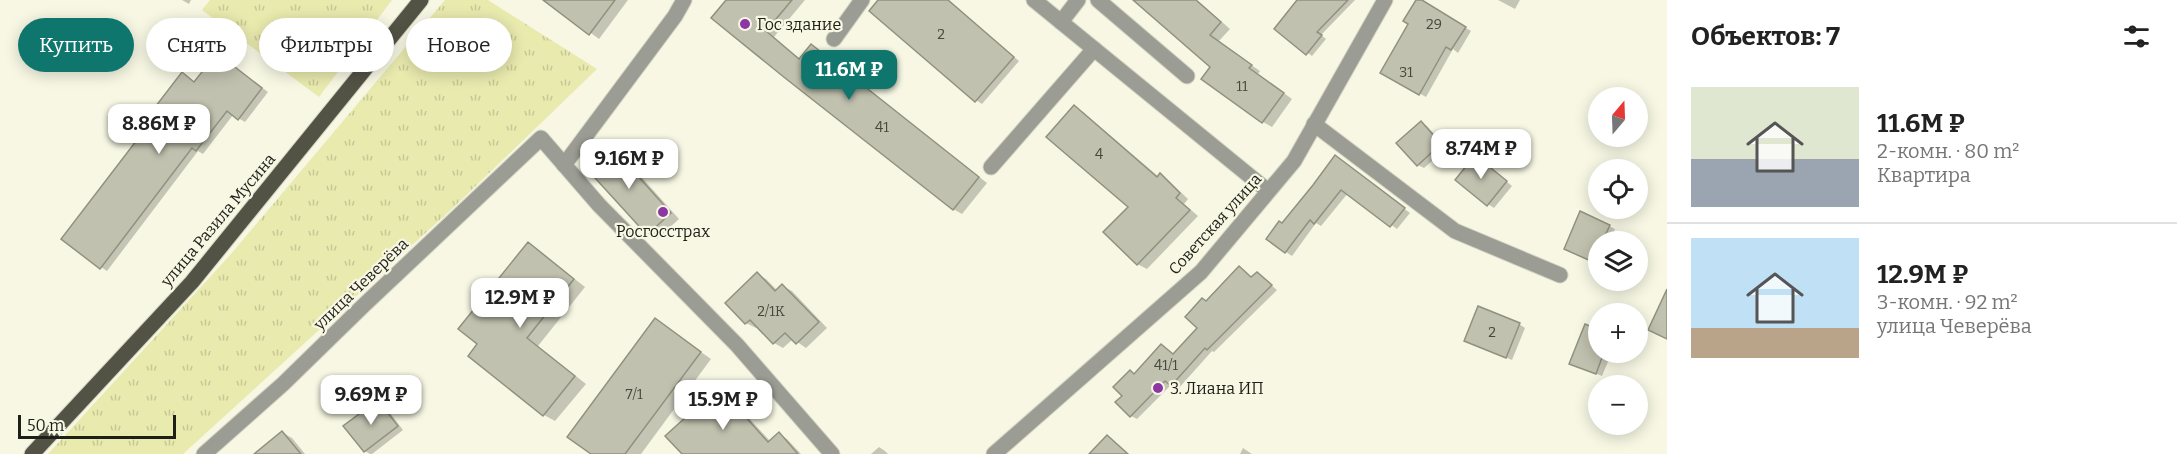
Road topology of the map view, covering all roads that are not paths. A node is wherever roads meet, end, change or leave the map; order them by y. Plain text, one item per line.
1 (421, 0) edge
2 (862, 0) edge
3 (1034, 0) edge
4 (1078, 0) edge
5 (1098, 0) edge
6 (1385, 0) edge
7 (680, 1) edge
8 (1061, 22) junction
9 (834, 39) dead end
10 (1094, 49) junction
11 (1187, 76) dead end
12 (1314, 124) junction
13 (564, 165) junction
14 (991, 167) dead end
15 (1268, 191) junction
16 (1560, 275) dead end
17 (32, 454) edge
18 (204, 454) edge
19 (832, 454) edge
20 (994, 454) edge

1 - 17 main road, улица Разила Мусина
2 - 9 street
3 - 8 street
4 - 8 street
5 - 11 street
6 - 12 street, Советская улица
7 - 13 street
8 - 10 street
10 - 14 street
10 - 15 street
12 - 15 street, Советская улица
12 - 16 street
13 - 18 street, улица Чеверёва
13 - 19 street
15 - 20 street, Советская улица

